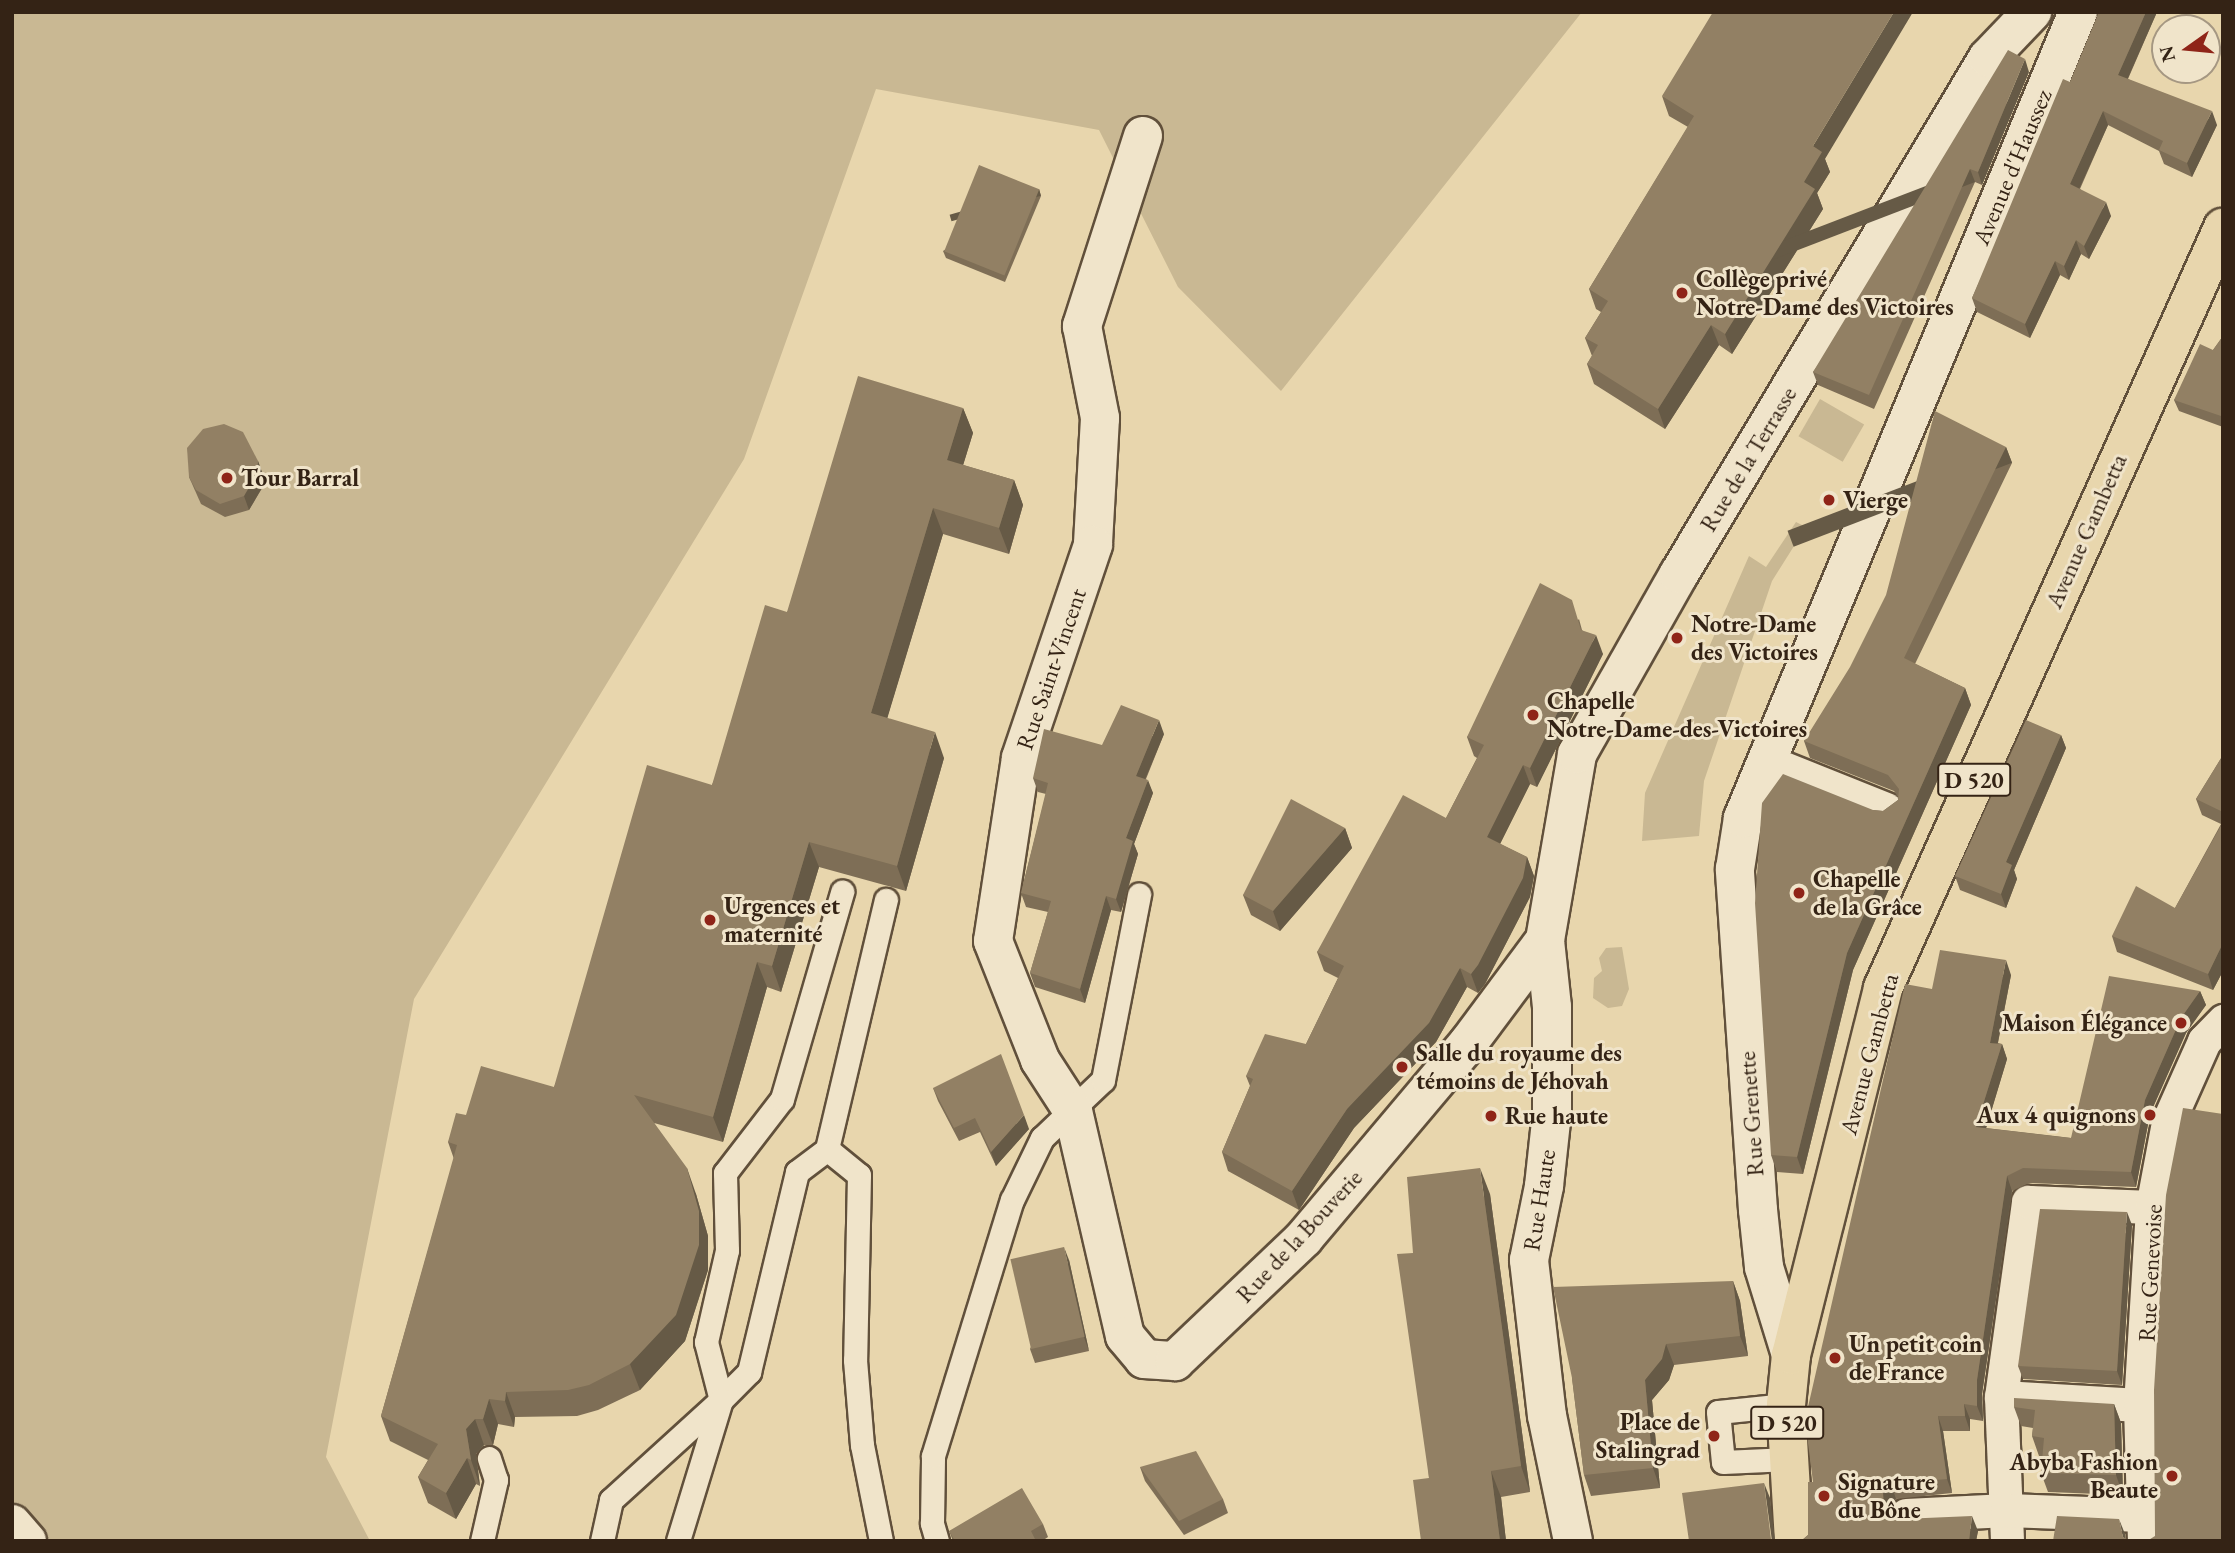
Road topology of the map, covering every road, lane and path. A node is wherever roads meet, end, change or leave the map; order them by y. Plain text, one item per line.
1 (2032, 12) edge
2 (2078, 12) edge
3 (1143, 136) dead end
4 (2223, 228) edge
5 (1766, 761) junction
6 (1886, 809) edge
7 (1735, 869) joint
8 (842, 892) dead end
9 (1139, 894) dead end
10 (886, 900) edge
11 (1545, 940) junction
12 (2223, 1021) edge
13 (1073, 1111) junction
14 (827, 1149) junction
15 (1089, 1193) joint
16 (2152, 1207) junction
17 (1791, 1355) junction
18 (2001, 1397) junction
19 (721, 1400) junction
20 (1786, 1405) junction
21 (2140, 1405) junction
22 (489, 1458) dead end
23 (1789, 1459) junction
24 (1906, 1515) dead end
25 (12, 1524) edge
26 (2007, 1525) edge
27 (2143, 1528) edge
28 (1793, 1532) edge
29 (27, 1541) edge
30 (482, 1541) edge
31 (602, 1541) edge
32 (678, 1541) edge
33 (881, 1541) edge
34 (937, 1541) edge
35 (1573, 1541) edge

1 - 11 street, Rue de la Terrasse
2 - 5 street, Avenue d'Haussez
3 - 13 street, Rue Saint-Vincent
4 - 17 main road, Avenue Gambetta / D 520
5 - 6 street
5 - 7 street, Avenue d'Haussez
7 - 17 street, Rue Grenette
8 - 19 lane
9 - 13 lane
10 - 14 lane
11 - 15 street, Rue de la Bouverie
11 - 35 street, Rue Haute
12 - 16 street, Rue Genevoise
13 - 15 street, Rue Saint-Vincent
13 - 34 lane
14 - 19 lane
14 - 33 lane
16 - 18 street
16 - 21 street, Rue Genevoise
17 - 20 main road, Avenue Gambetta / D 520
18 - 21 street
18 - 26 street
19 - 31 lane
19 - 32 lane
20 - 23 main road, Avenue Gambetta / D 520
20 - 23 lane
21 - 27 street, Rue Genevoise
22 - 30 lane
23 - 28 main road, Avenue Gambetta / D 520
24 - 26 street
25 - 29 street
26 - 27 street

